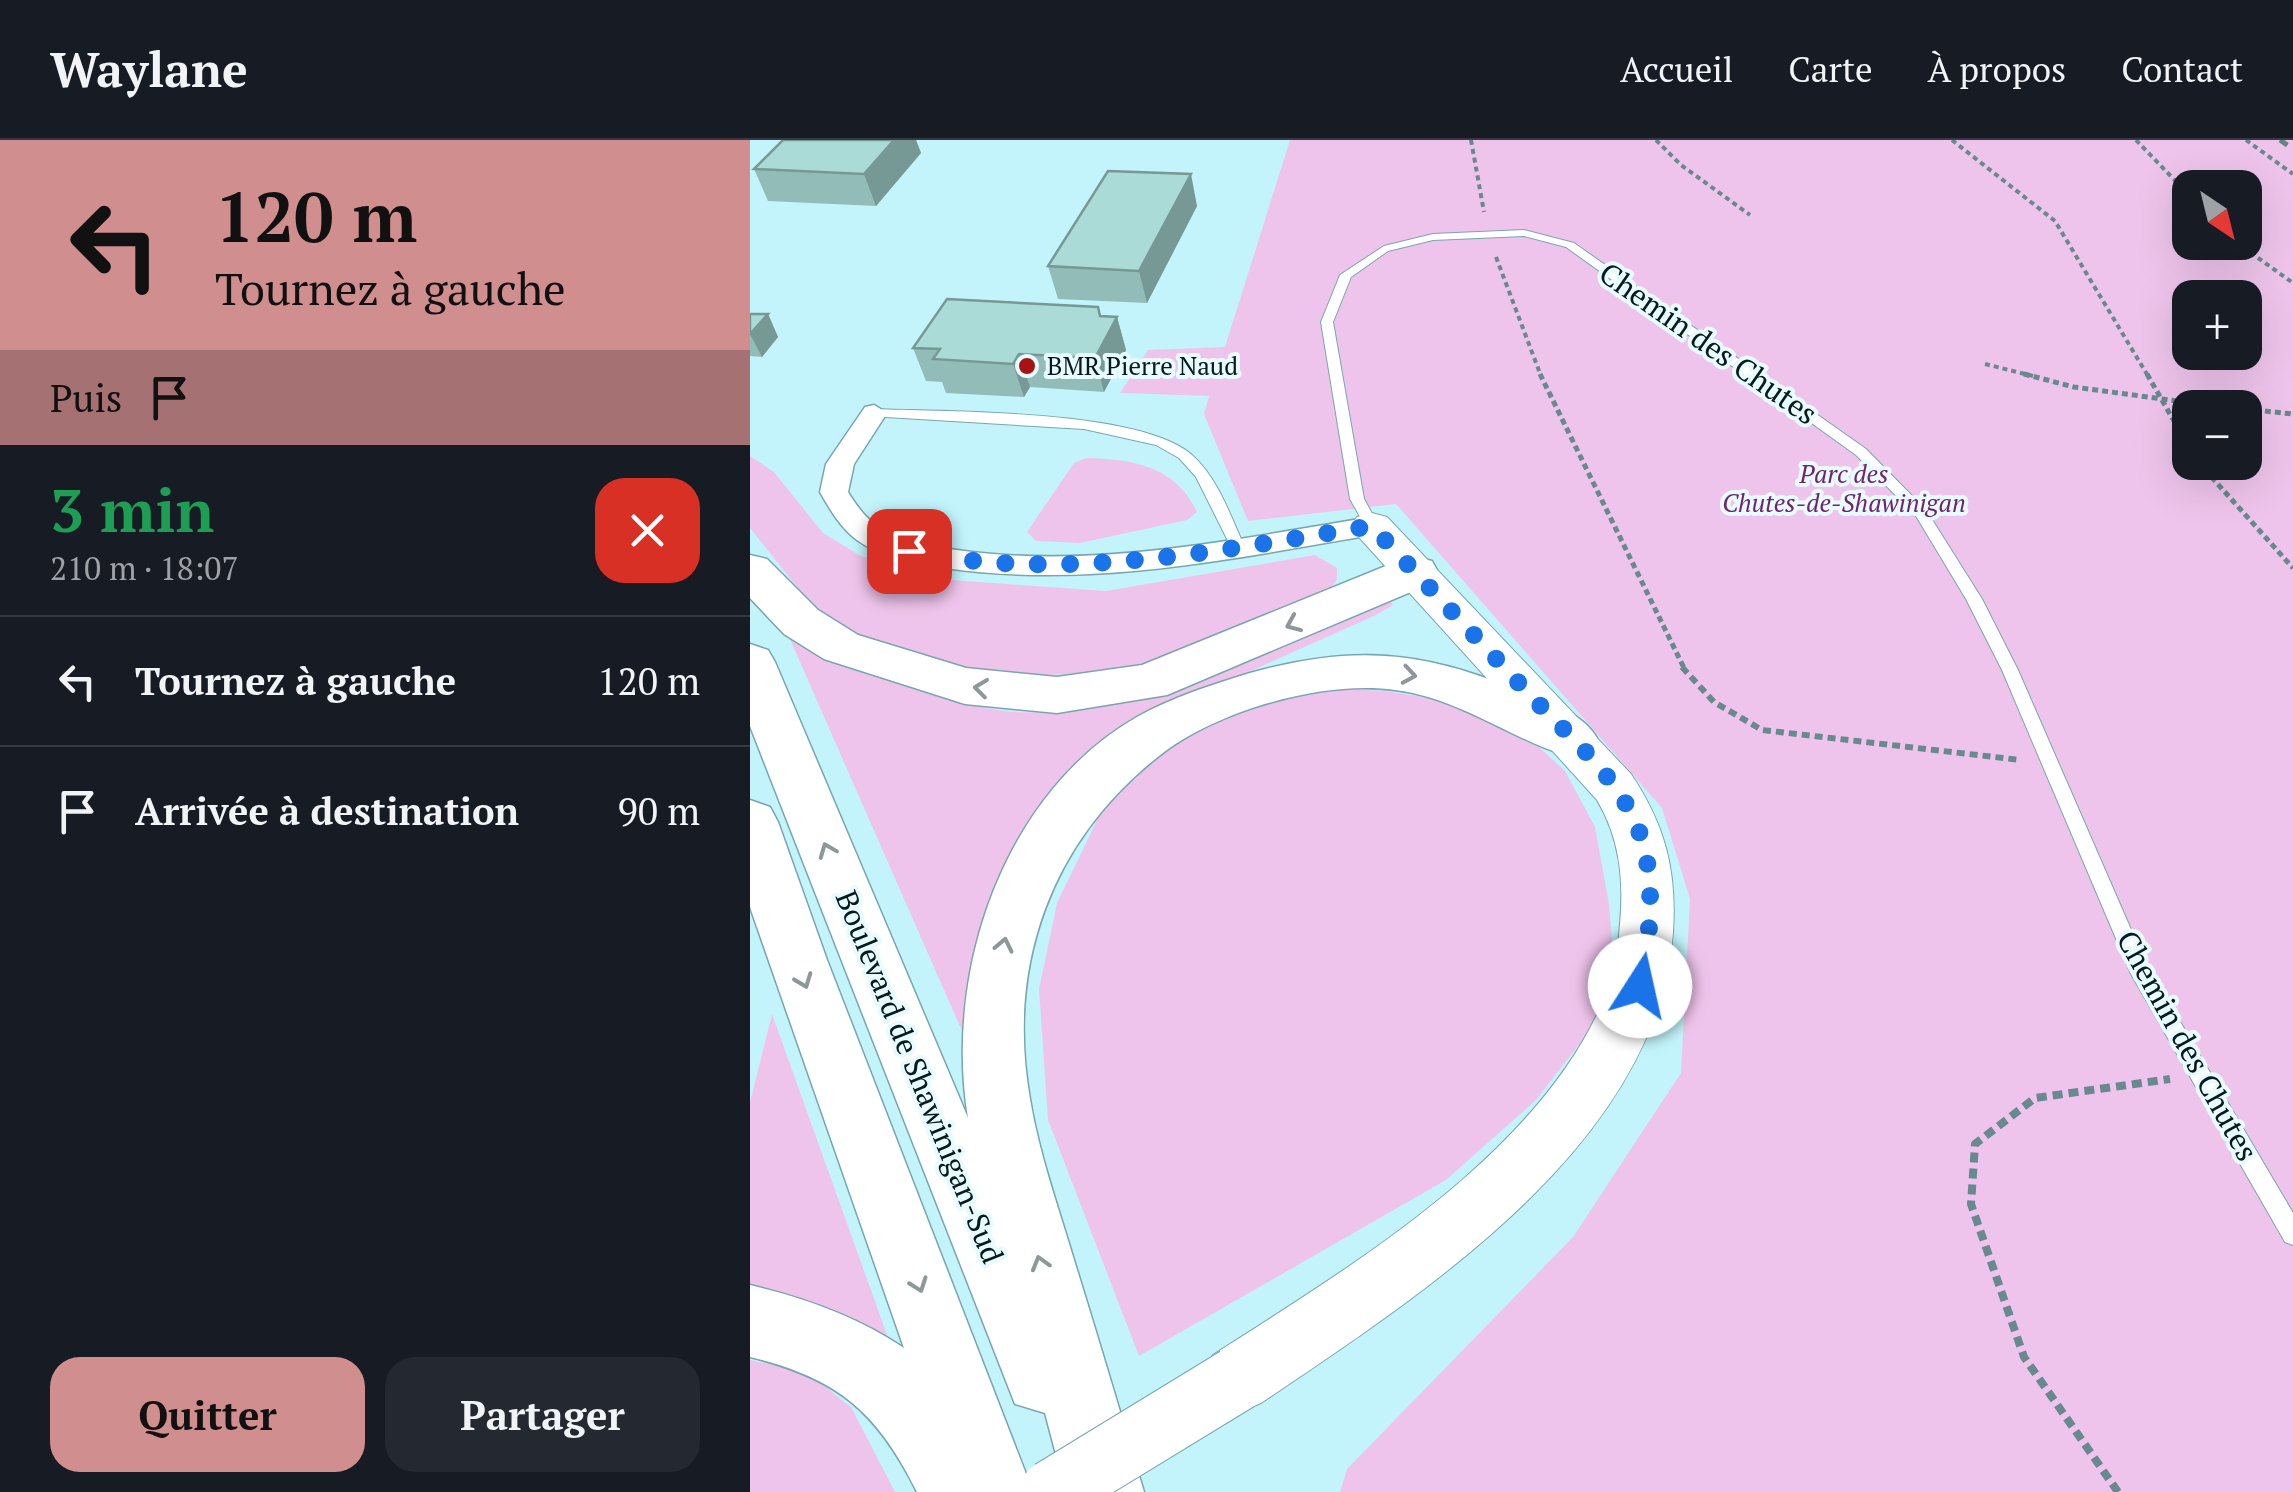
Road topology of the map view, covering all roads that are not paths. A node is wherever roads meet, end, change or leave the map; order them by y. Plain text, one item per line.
1 (874, 413) joint
2 (1372, 526) junction
3 (1238, 548) junction
4 (750, 570) edge
5 (1427, 585) junction
6 (750, 662) edge
7 (1232, 693) junction
8 (1572, 738) junction
9 (750, 822) edge
10 (2293, 1234) edge
11 (750, 1320) edge
12 (958, 1492) edge
13 (994, 1492) edge
14 (1052, 1492) edge
15 (1088, 1492) edge
16 (1105, 1492) edge

1 - 3 lane
1 - 3 street
2 - 3 street
2 - 5 street
2 - 10 lane, Chemin des Chutes
5 -> 4 main road
5 - 7 main road
5 - 8 street
15 -> 6 main road, Boulevard de Shawinigan-Sud
7 -> 8 main road
16 -> 7 main road
8 - 14 street, bridge
9 -> 13 main road
11 - 12 main road

